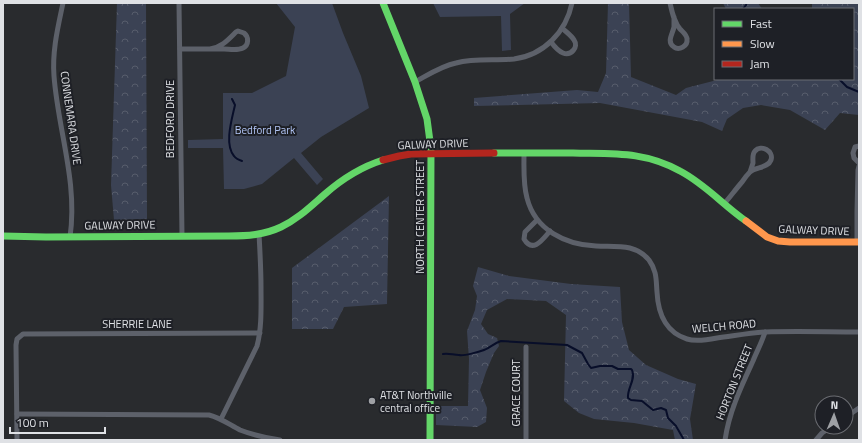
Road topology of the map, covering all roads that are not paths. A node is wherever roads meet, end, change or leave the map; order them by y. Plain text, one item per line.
1 (63, 3) edge
2 (179, 3) edge
3 (383, 3) edge
4 (572, 3) edge
5 (670, 3) edge
6 (674, 17) junction
7 (562, 28) junction
8 (551, 42) junction
9 (180, 49) junction
10 (210, 49) junction
11 (415, 82) junction
12 (859, 146) edge
13 (431, 153) junction
14 (524, 153) junction
15 (859, 163) edge
16 (859, 166) edge
17 (750, 172) junction
18 (724, 204) junction
19 (537, 220) junction
20 (550, 231) junction
21 (259, 234) junction
22 (3, 236) edge
23 (182, 236) junction
24 (70, 237) junction
25 (858, 242) edge
26 (765, 332) junction
27 (859, 332) edge
28 (260, 333) junction
29 (526, 347) dead end
30 (17, 414) junction
31 (221, 419) junction
32 (17, 440) edge
33 (280, 440) edge
34 (430, 440) edge
35 (526, 440) edge
36 (725, 440) edge

1 - 24 street, CONNEMARA DRIVE
2 - 9 street, BEDFORD DRIVE
3 - 11 street, NORTH CENTER STREET
4 - 7 street
5 - 6 street
6 - 6 street
7 - 8 street
7 - 8 street
8 - 11 street
9 - 10 street
9 - 23 street, BEDFORD DRIVE
10 - 10 street
11 - 13 street, NORTH CENTER STREET
12 - 15 street
13 - 14 street, GALWAY DRIVE
13 - 21 street, GALWAY DRIVE
13 - 34 street, NORTH CENTER STREET
14 - 18 street, GALWAY DRIVE
14 - 19 street, WELCH ROAD
16 - 25 street
17 - 17 street
17 - 18 street
18 - 25 street, GALWAY DRIVE
19 - 20 street, WELCH ROAD
19 - 20 street
20 - 26 street, WELCH ROAD
21 - 23 street, GALWAY DRIVE
21 - 28 street
22 - 24 street, GALWAY DRIVE
23 - 24 street, GALWAY DRIVE
26 - 27 street, WELCH ROAD
26 - 36 street, HORTON STREET
28 - 30 street, SHERRIE LANE
28 - 31 street
29 - 35 street, GRACE COURT
30 - 31 street
30 - 32 street
31 - 33 street

